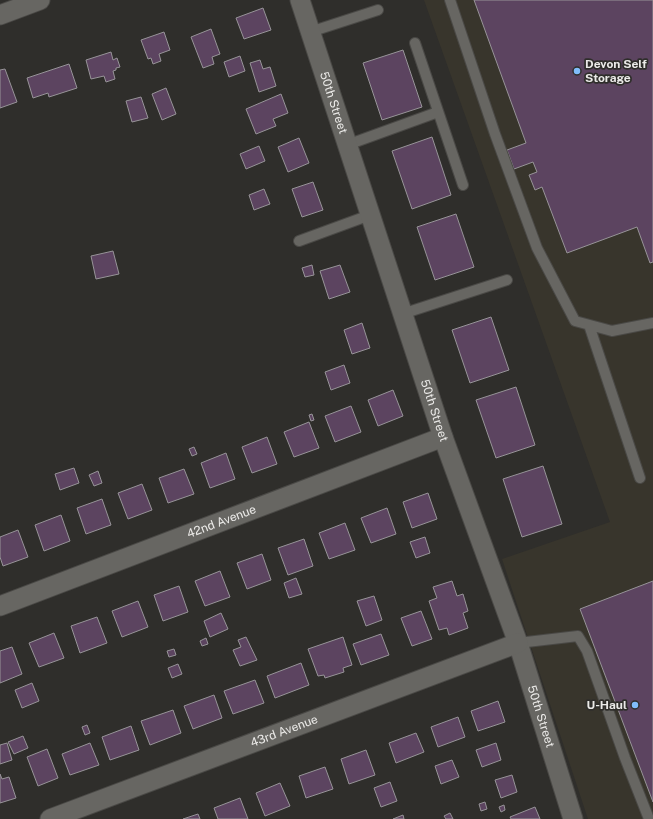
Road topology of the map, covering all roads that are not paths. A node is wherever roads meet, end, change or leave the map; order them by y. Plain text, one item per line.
1 (40, 0) edge
2 (300, 0) edge
3 (450, 0) edge
4 (378, 10) dead end
5 (0, 14) edge
6 (310, 32) junction
7 (415, 43) dead end
8 (438, 112) junction
9 (347, 145) junction
10 (463, 185) dead end
11 (370, 215) junction
12 (299, 241) dead end
13 (506, 280) dead end
14 (402, 314) junction
15 (653, 324) edge
16 (589, 325) junction
17 (443, 437) junction
18 (640, 478) dead end
19 (0, 606) edge
20 (518, 643) junction
21 (50, 819) edge
22 (573, 819) edge
23 (649, 819) edge

1 - 5 street
2 - 6 street, 50th Street
3 - 16 lane
4 - 6 lane
6 - 9 street, 50th Street
7 - 8 lane
8 - 9 lane
8 - 10 lane
9 - 11 street, 50th Street
11 - 12 lane
11 - 14 street, 50th Street
13 - 14 lane
14 - 17 street, 50th Street
15 - 16 lane
16 - 18 lane
17 - 19 street, 42nd Avenue
17 - 20 street, 50th Street
20 - 21 street, 43rd Avenue
20 - 22 street, 50th Street
20 - 23 lane

